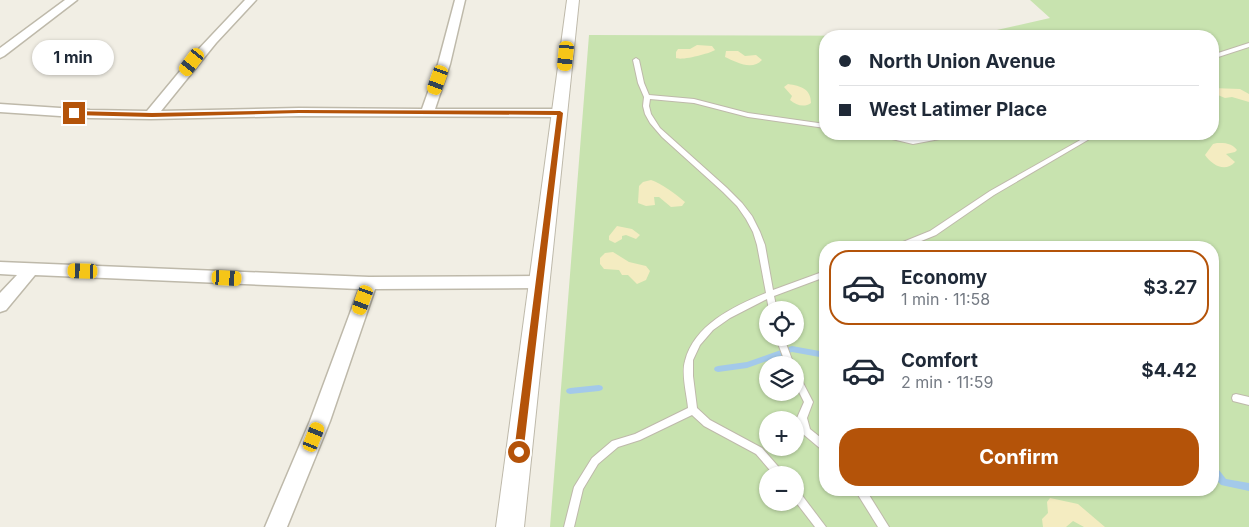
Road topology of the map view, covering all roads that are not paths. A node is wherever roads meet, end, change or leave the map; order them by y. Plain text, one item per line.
1 (72, 0) edge
2 (251, 0) edge
3 (460, 0) edge
4 (573, 0) edge
5 (1249, 45) edge
6 (0, 54) edge
7 (1219, 55) edge
8 (636, 60) dead end
9 (647, 97) junction
10 (0, 108) edge
11 (427, 112) junction
12 (560, 113) junction
13 (152, 115) junction
14 (819, 125) edge
15 (905, 140) edge
16 (924, 140) edge
17 (1085, 140) edge
18 (913, 241) edge
19 (0, 268) edge
20 (32, 268) junction
21 (819, 276) edge
22 (539, 282) junction
23 (369, 283) junction
24 (770, 294) junction
25 (771, 301) edge
26 (0, 305) edge
27 (804, 393) edge
28 (1236, 398) dead end
29 (1249, 401) edge
30 (693, 410) junction
31 (819, 443) edge
32 (772, 466) edge
33 (864, 496) edge
34 (804, 505) edge
35 (276, 527) edge
36 (510, 527) edge
37 (569, 527) edge
38 (821, 527) edge
39 (884, 527) edge

1 - 6 street
2 - 13 street
3 - 11 street
4 - 12 street
5 - 7 lane
8 - 9 lane
9 - 14 lane
9 - 24 lane
10 - 13 street
11 - 12 street
11 - 13 street
12 - 22 street
15 - 16 lane
17 - 18 lane
19 - 20 street
20 - 23 street
20 - 26 street
21 - 24 lane
22 - 23 street
22 - 36 street
23 - 35 street
24 - 25 lane
24 - 30 lane
27 - 31 lane
28 - 29 lane
30 - 32 lane
30 - 37 lane
33 - 39 lane
34 - 38 lane

